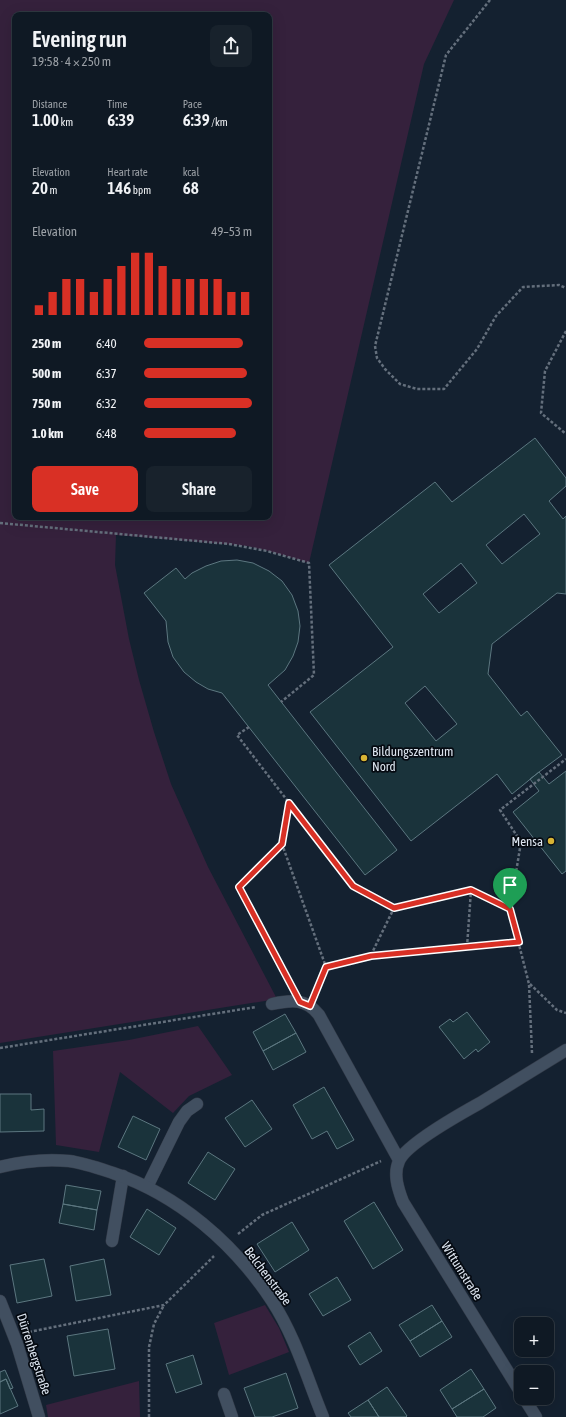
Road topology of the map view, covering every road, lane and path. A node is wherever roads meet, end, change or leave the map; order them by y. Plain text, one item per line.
1 (490, 0) edge
2 (566, 288) edge
3 (566, 331) edge
4 (566, 434) edge
5 (0, 523) edge
6 (281, 702) dead end
7 (249, 727) dead end
8 (566, 759) edge
9 (289, 803) junction
10 (282, 844) junction
11 (471, 890) junction
12 (394, 908) junction
13 (510, 909) junction
14 (519, 942) junction
15 (467, 947) junction
16 (371, 956) junction
17 (326, 967) junction
18 (530, 984) junction
19 (272, 1004) joint
20 (305, 1004) junction
21 (566, 1013) edge
22 (0, 1048) edge
23 (566, 1050) edge
24 (533, 1070) junction
25 (197, 1104) dead end
26 (399, 1160) junction
27 (0, 1167) edge
28 (123, 1176) junction
29 (147, 1187) junction
30 (112, 1241) dead end
31 (226, 1245) junction
32 (0, 1301) edge
33 (164, 1305) junction
34 (14, 1336) junction
35 (514, 1381) edge
36 (224, 1394) dead end
37 (528, 1405) edge
38 (39, 1417) edge
39 (149, 1417) edge
40 (232, 1417) edge
41 (323, 1417) edge
42 (536, 1417) edge

1 - 2 path
3 - 4 path
5 - 6 path
7 - 9 path
8 - 13 path
9 - 10 path
9 - 12 path
10 - 17 path
10 - 20 path
11 - 12 path
11 - 13 path
11 - 15 path
12 - 16 path
13 - 14 path
14 - 15 path
14 - 18 path
15 - 16 path
16 - 17 path
17 - 20 path
18 - 21 path
18 - 24 path
19 - 20 street
19 - 22 path
20 - 26 street
23 - 24 street
24 - 26 street
25 - 29 street
26 - 31 path
26 - 35 street, Wittumstraße
27 - 28 street, Belchenstraße
28 - 29 street, Belchenstraße
28 - 30 street
29 - 31 street, Belchenstraße
31 - 33 path
31 - 41 street, Belchenstraße
32 - 34 street, Dürrenbergstraße
33 - 34 path
33 - 39 path
34 - 38 street, Dürrenbergstraße
36 - 40 street
37 - 42 street

